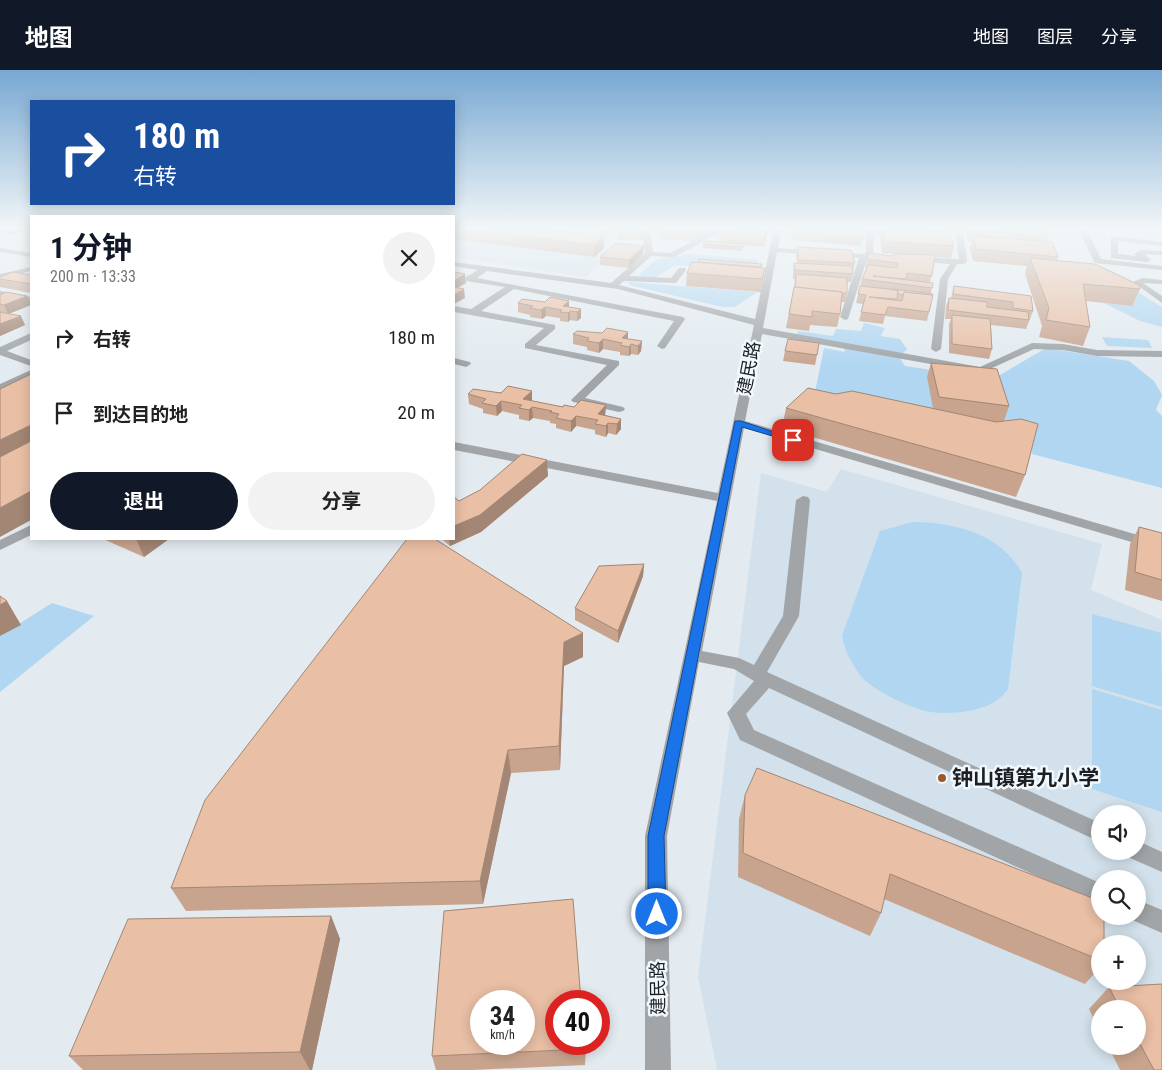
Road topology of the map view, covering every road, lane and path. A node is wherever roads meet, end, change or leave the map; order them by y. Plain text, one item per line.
1 (28, 276) edge
2 (470, 276) edge
3 (535, 276) edge
4 (625, 276) edge
5 (677, 276) edge
6 (768, 276) edge
7 (858, 276) edge
8 (946, 276) edge
9 (622, 278) junction
10 (0, 282) edge
11 (1162, 282) edge
12 (513, 286) junction
13 (612, 286) junction
14 (1149, 290) junction
15 (1162, 291) edge
16 (0, 294) edge
17 (30, 300) edge
18 (1162, 300) edge
19 (455, 309) edge
20 (473, 312) junction
21 (845, 317) dead end
22 (757, 326) junction
23 (30, 337) edge
24 (1086, 338) edge
25 (662, 346) dead end
26 (936, 349) dead end
27 (1087, 351) junction
28 (0, 352) edge
29 (1162, 354) edge
30 (455, 362) edge
31 (30, 363) edge
32 (466, 364) dead end
33 (30, 373) edge
34 (0, 388) edge
35 (619, 409) dead end
36 (738, 423) junction
37 (455, 446) edge
38 (723, 498) junction
39 (803, 500) dead end
40 (30, 530) edge
41 (0, 546) edge
42 (1162, 547) edge
43 (692, 655) junction
44 (762, 678) junction
45 (1091, 830) edge
46 (1146, 855) edge
47 (1162, 862) edge
48 (1091, 890) edge
49 (1146, 915) edge
50 (1162, 922) edge
51 (658, 1070) edge

1 - 10 street
2 - 12 street
3 - 13 street
4 - 9 street
5 - 9 street
6 - 22 street, 建民路
7 - 21 street
8 - 26 street
9 - 13 street
11 - 14 street
12 - 20 street
12 - 25 street
13 - 22 street
14 - 15 street
14 - 18 street
16 - 17 street
19 - 20 street
20 - 35 street
22 - 27 street
22 - 36 street, 建民路
23 - 28 street
24 - 27 street
27 - 29 street
28 - 31 street
30 - 32 street
33 - 34 street
36 - 38 street, 建民路
36 - 42 street
37 - 38 street
38 - 43 street, 建民路
39 - 44 street
40 - 41 street
43 - 44 street
43 - 51 street, 建民路
44 - 45 street
44 - 48 street
46 - 47 street
49 - 50 street

